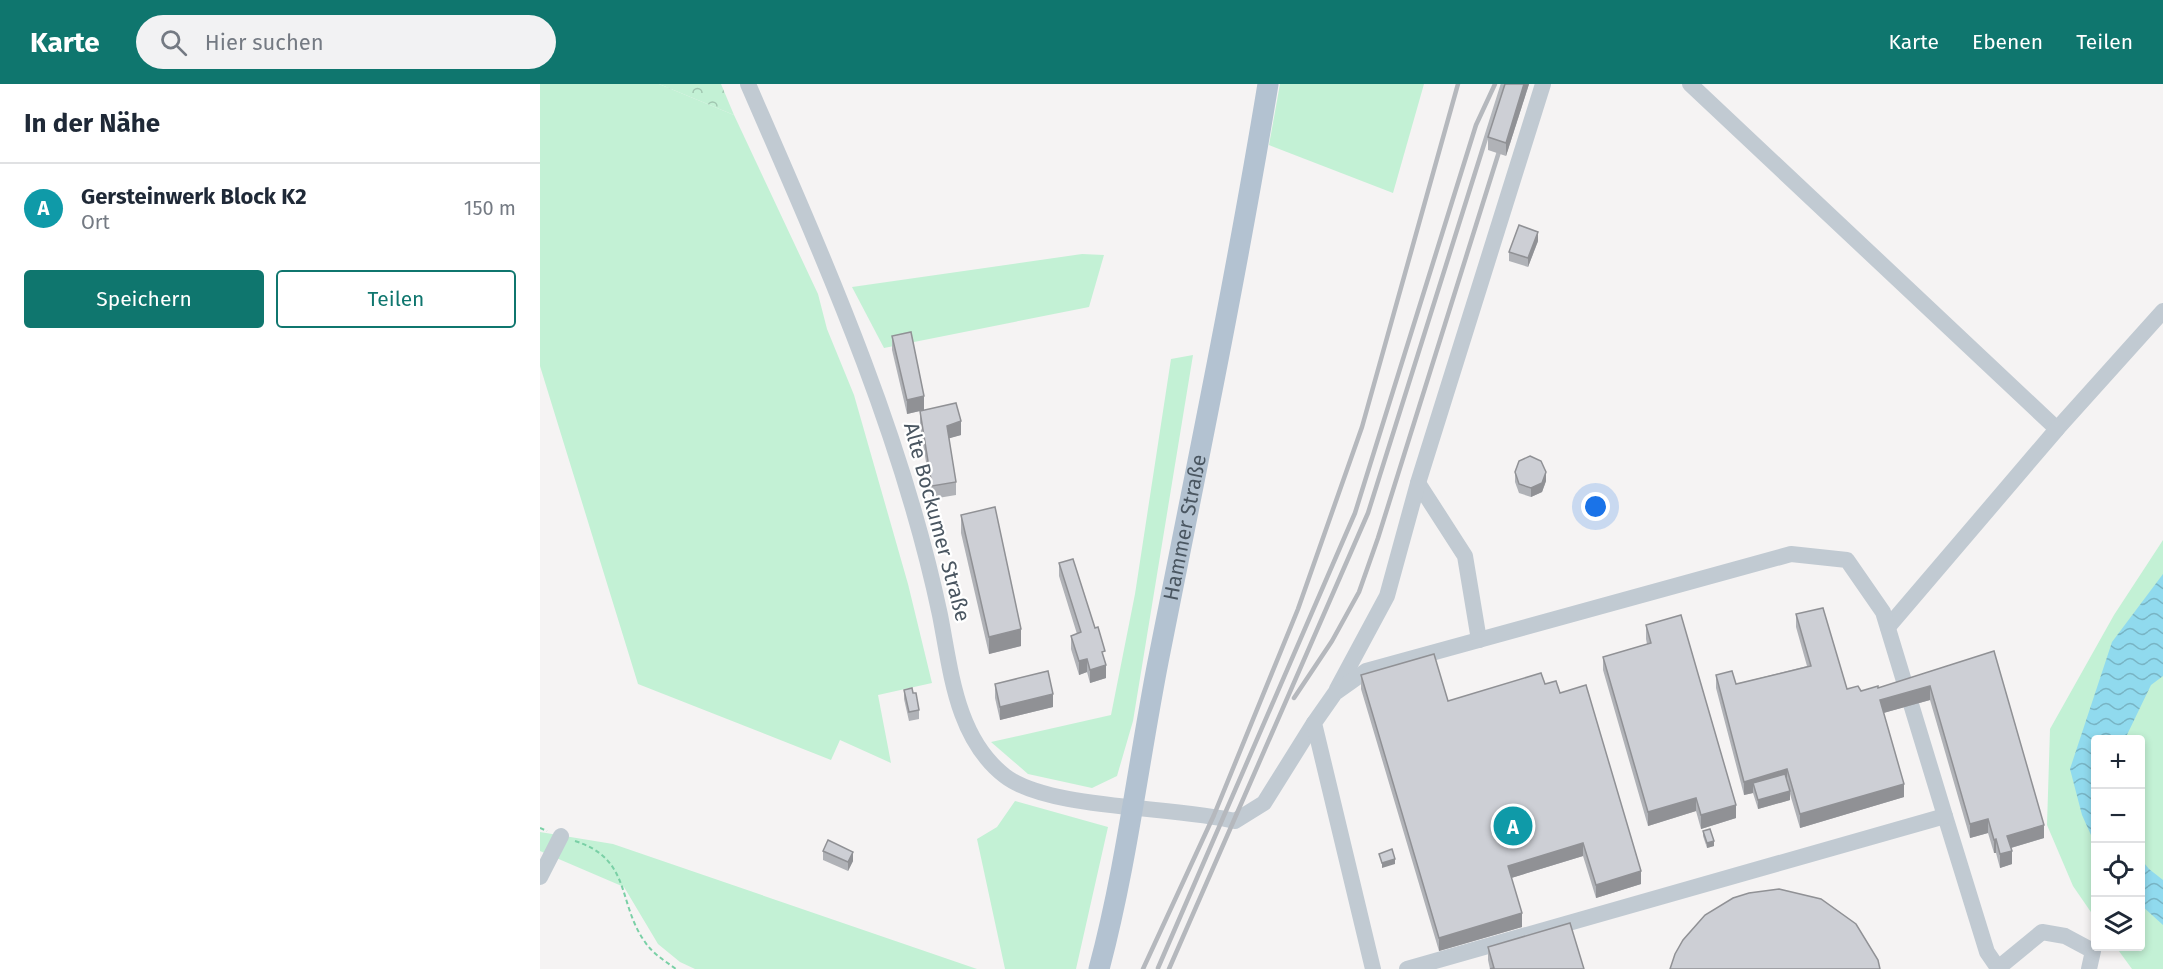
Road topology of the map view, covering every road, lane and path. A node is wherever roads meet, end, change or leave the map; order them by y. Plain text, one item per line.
1 (748, 84) edge
2 (1268, 84) edge
3 (1543, 84) edge
4 (1690, 84) edge
5 (2163, 311) edge
6 (2057, 429) junction
7 (1418, 483) junction
8 (1888, 627) junction
9 (1479, 640) junction
10 (1335, 693) junction
11 (1314, 723) junction
12 (1135, 806) junction
13 (1945, 816) junction
14 (540, 828) edge
15 (561, 836) junction
16 (540, 877) edge
17 (1998, 968) edge
18 (676, 969) edge
19 (1099, 969) edge
20 (1373, 969) edge
21 (1407, 969) edge
22 (2089, 969) edge

1 - 12 street, Alte Bockumer Straße
2 - 12 main road, Hammer Straße
3 - 7 street
4 - 6 street
5 - 6 street
6 - 8 street
7 - 9 street
7 - 10 street
8 - 9 street
8 - 13 street
9 - 10 street
10 - 11 street, Alte Bockumer Straße
11 - 12 street, Alte Bockumer Straße
11 - 20 street
12 - 19 main road, Hammer Straße
13 - 17 street
13 - 21 street
14 - 15 path
15 - 16 street
15 - 18 path
17 - 22 street

